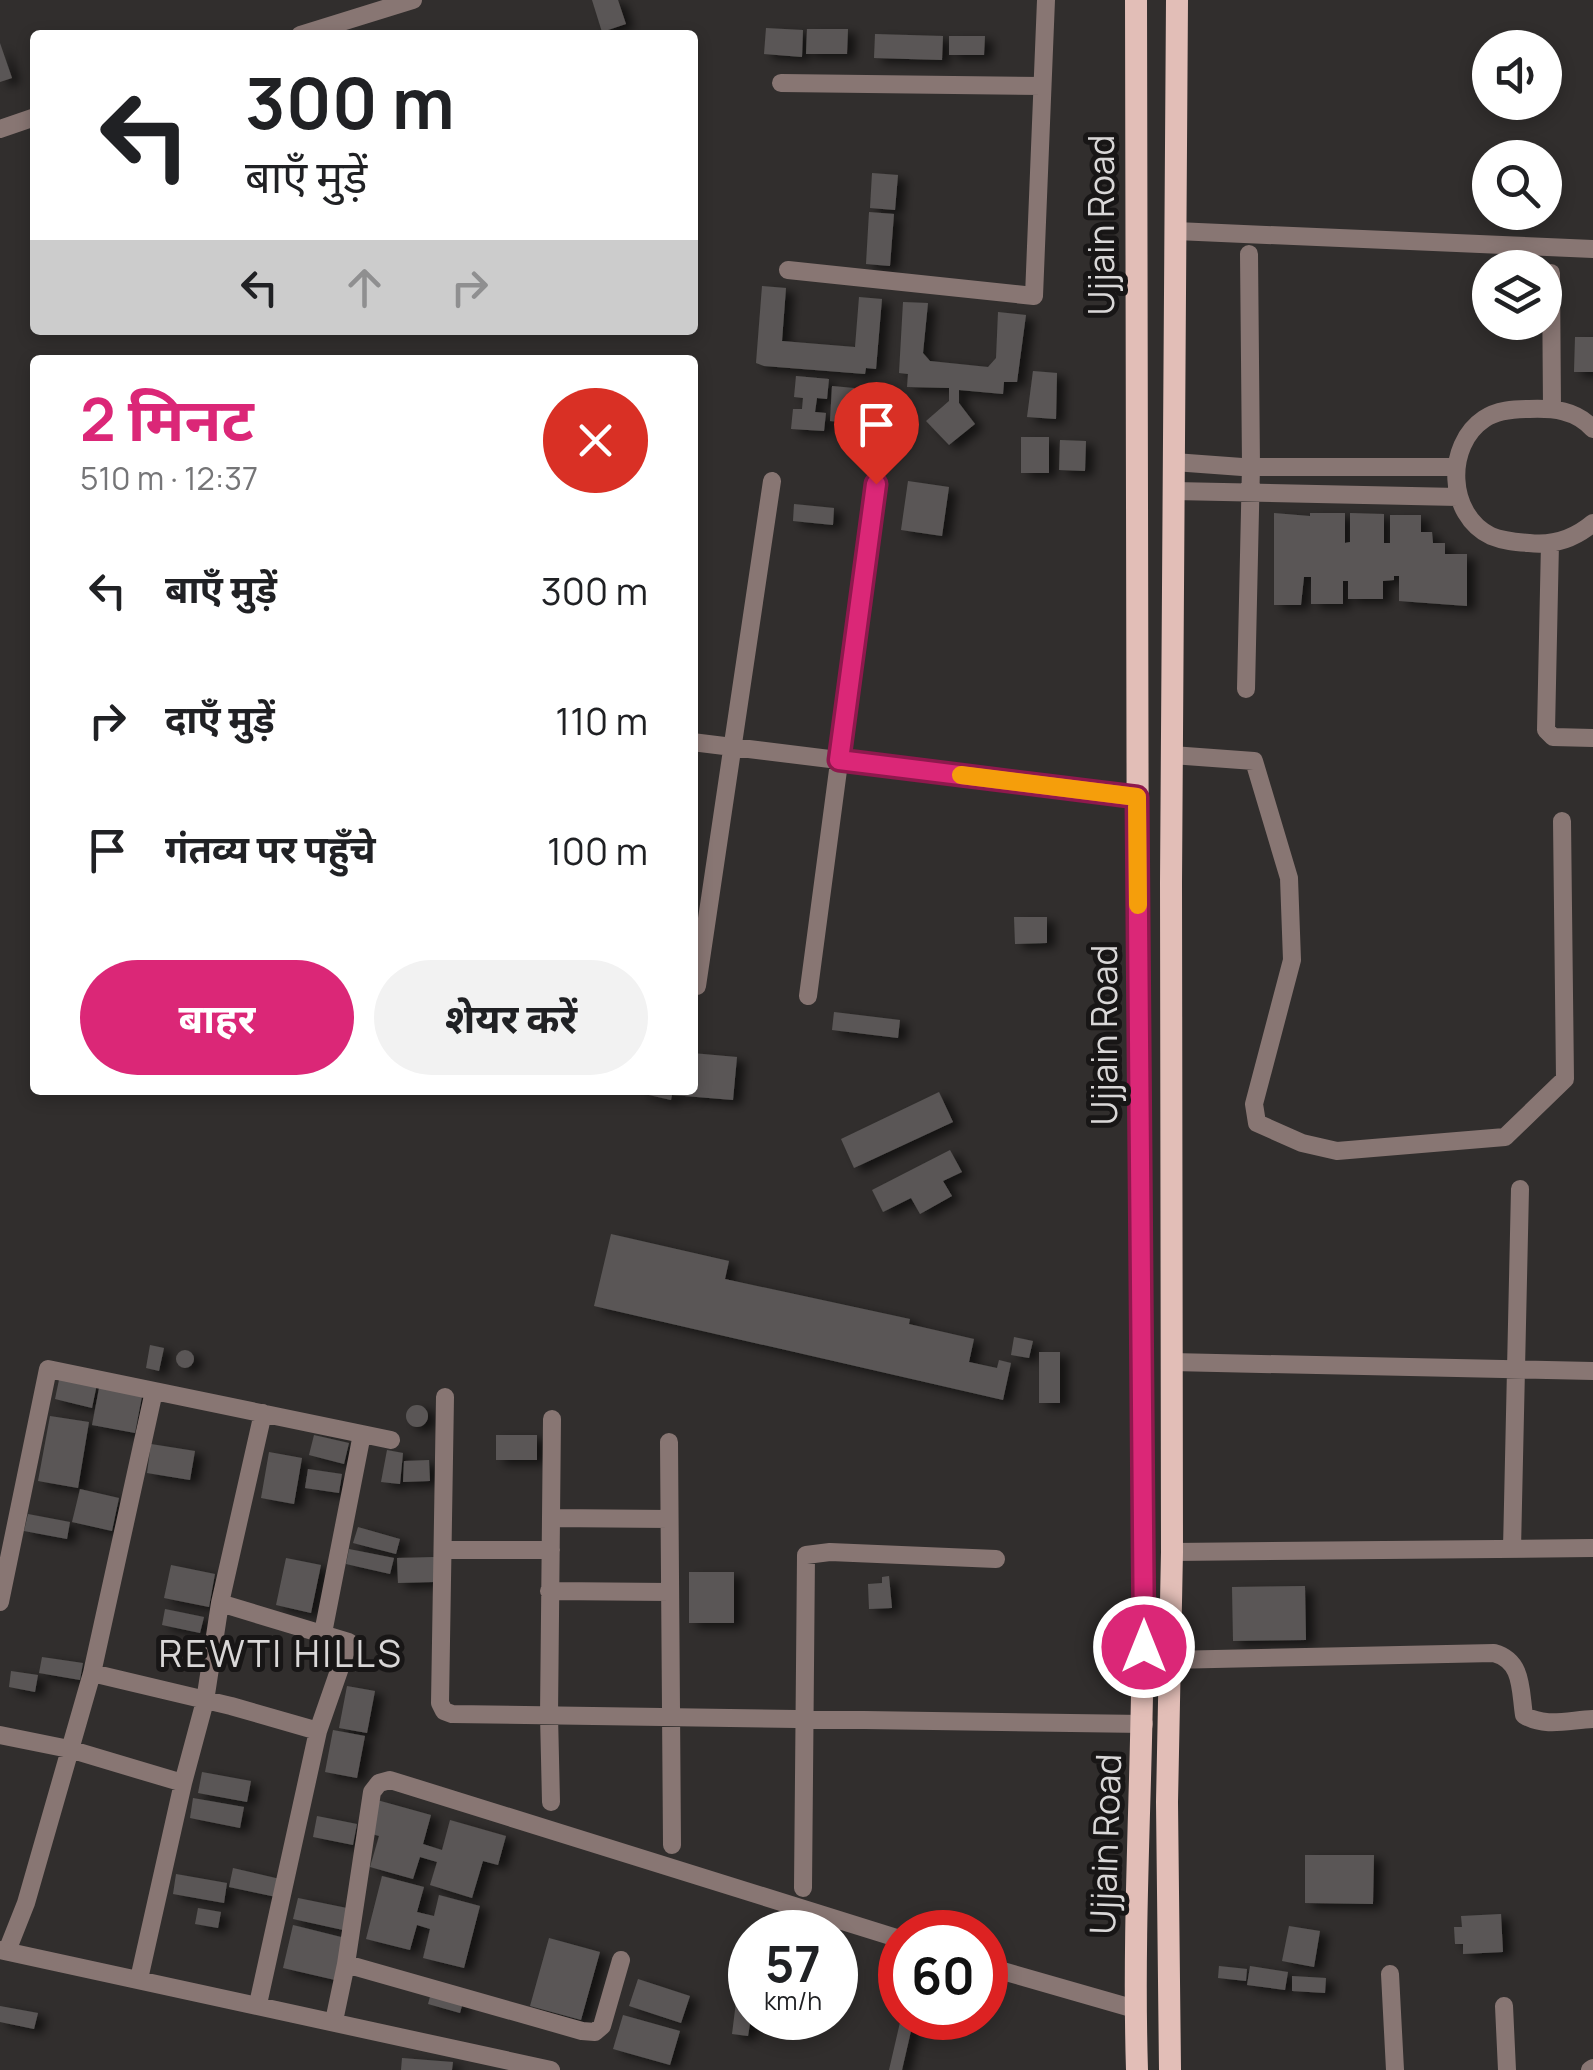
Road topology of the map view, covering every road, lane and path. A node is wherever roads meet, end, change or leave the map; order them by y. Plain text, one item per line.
1 (413, 0) edge
2 (1046, 0) edge
3 (1136, 0) edge
4 (1177, 0) edge
5 (316, 30) edge
6 (780, 83) dead end
7 (1042, 86) junction
8 (30, 119) edge
9 (0, 128) edge
10 (1176, 231) junction
11 (1593, 249) edge
12 (1249, 254) dead end
13 (788, 270) dead end
14 (1136, 272) junction
15 (1176, 274) junction
16 (1551, 340) edge
17 (1552, 409) junction
18 (1593, 428) edge
19 (1174, 462) junction
20 (1251, 466) junction
21 (1338, 466) junction
22 (1456, 467) junction
23 (772, 481) dead end
24 (876, 484) dead end
25 (1174, 491) junction
26 (1250, 494) junction
27 (1338, 495) junction
28 (1458, 497) junction
29 (1593, 523) edge
30 (1550, 543) junction
31 (1246, 689) dead end
32 (1593, 738) edge
33 (698, 743) edge
34 (732, 747) junction
35 (1172, 755) junction
36 (839, 760) junction
37 (1137, 797) junction
38 (1562, 821) dead end
39 (698, 979) edge
40 (808, 996) dead end
41 (1520, 1189) dead end
42 (1172, 1362) junction
43 (1516, 1369) junction
44 (1593, 1371) edge
45 (154, 1391) junction
46 (445, 1397) dead end
47 (263, 1413) junction
48 (552, 1419) dead end
49 (362, 1434) junction
50 (391, 1440) dead end
51 (669, 1442) dead end
52 (551, 1518) junction
53 (669, 1519) junction
54 (1593, 1548) edge
55 (1512, 1549) junction
56 (444, 1550) junction
57 (552, 1550) junction
58 (1172, 1552) junction
59 (996, 1560) dead end
60 (550, 1591) junction
61 (670, 1592) junction
62 (0, 1602) edge
63 (220, 1602) junction
64 (324, 1633) junction
65 (1169, 1660) junction
66 (92, 1672) junction
67 (205, 1701) junction
68 (549, 1715) junction
69 (671, 1716) junction
70 (1593, 1719) edge
71 (807, 1721) junction
72 (1144, 1724) junction
73 (318, 1731) junction
74 (0, 1735) edge
75 (69, 1749) junction
76 (183, 1783) junction
77 (551, 1802) dead end
78 (672, 1845) dead end
79 (803, 1888) dead end
80 (878, 1932) edge
81 (4, 1951) edge
82 (620, 1960) dead end
83 (346, 1964) junction
84 (1008, 1973) edge
85 (1390, 1974) dead end
86 (140, 1979) junction
87 (258, 2004) junction
88 (1504, 2006) dead end
89 (1135, 2009) junction
90 (334, 2021) junction
91 (551, 2070) edge
92 (1137, 2070) edge
93 (1170, 2070) edge
94 (1395, 2070) edge
95 (1507, 2070) edge

1 - 5 street
2 - 7 street
3 - 14 main road, Ujjain Road
4 - 10 main road, Ujjain Road
6 - 7 street
7 - 13 street
8 - 9 street
10 - 11 street
10 - 15 main road, Ujjain Road
12 - 20 street
14 - 15 main road
14 - 37 main road, Ujjain Road
15 - 19 main road, Ujjain Road
16 - 17 street
17 - 18 street
17 - 22 street
19 - 20 street
19 - 25 main road, Ujjain Road
20 - 21 street
20 - 26 street
21 - 22 street
21 - 27 street
22 - 28 street
23 - 34 street
24 - 36 street
25 - 26 street
25 - 35 main road, Ujjain Road
26 - 27 street
26 - 31 street
27 - 28 street
28 - 30 street
29 - 30 street
30 - 32 street
33 - 34 street
34 - 36 street
34 - 39 street
35 - 38 street
35 - 42 main road, Ujjain Road
36 - 37 street
36 - 40 street
37 - 72 main road, Ujjain Road
41 - 43 street
42 - 43 street
42 - 58 main road, Ujjain Road
43 - 44 street
43 - 55 street
45 - 47 street
45 - 62 street
45 - 66 street
46 - 56 street
47 - 49 street
47 - 63 street
48 - 52 street
49 - 50 street
49 - 64 street
51 - 53 street
52 - 53 street
52 - 57 street
53 - 61 street
54 - 55 street
55 - 58 street
56 - 57 street
56 - 68 street
57 - 60 street
58 - 65 main road, Ujjain Road
59 - 71 street
60 - 61 street
60 - 68 street
61 - 69 street
63 - 64 street
63 - 67 street
64 - 73 street
65 - 70 street
65 - 93 main road, Ujjain Road
66 - 67 street
66 - 75 street
67 - 73 street
67 - 76 street
68 - 69 street
68 - 77 street
69 - 71 street
69 - 78 street
71 - 72 street
71 - 79 street
72 - 89 main road, Ujjain Road
73 - 87 street
74 - 75 street
75 - 76 street
75 - 81 street
76 - 86 street
80 - 83 street
81 - 86 street
82 - 83 street
83 - 90 street
84 - 89 street
85 - 94 street
86 - 87 street
87 - 90 street
88 - 95 street
89 - 92 main road, Ujjain Road
90 - 91 street

